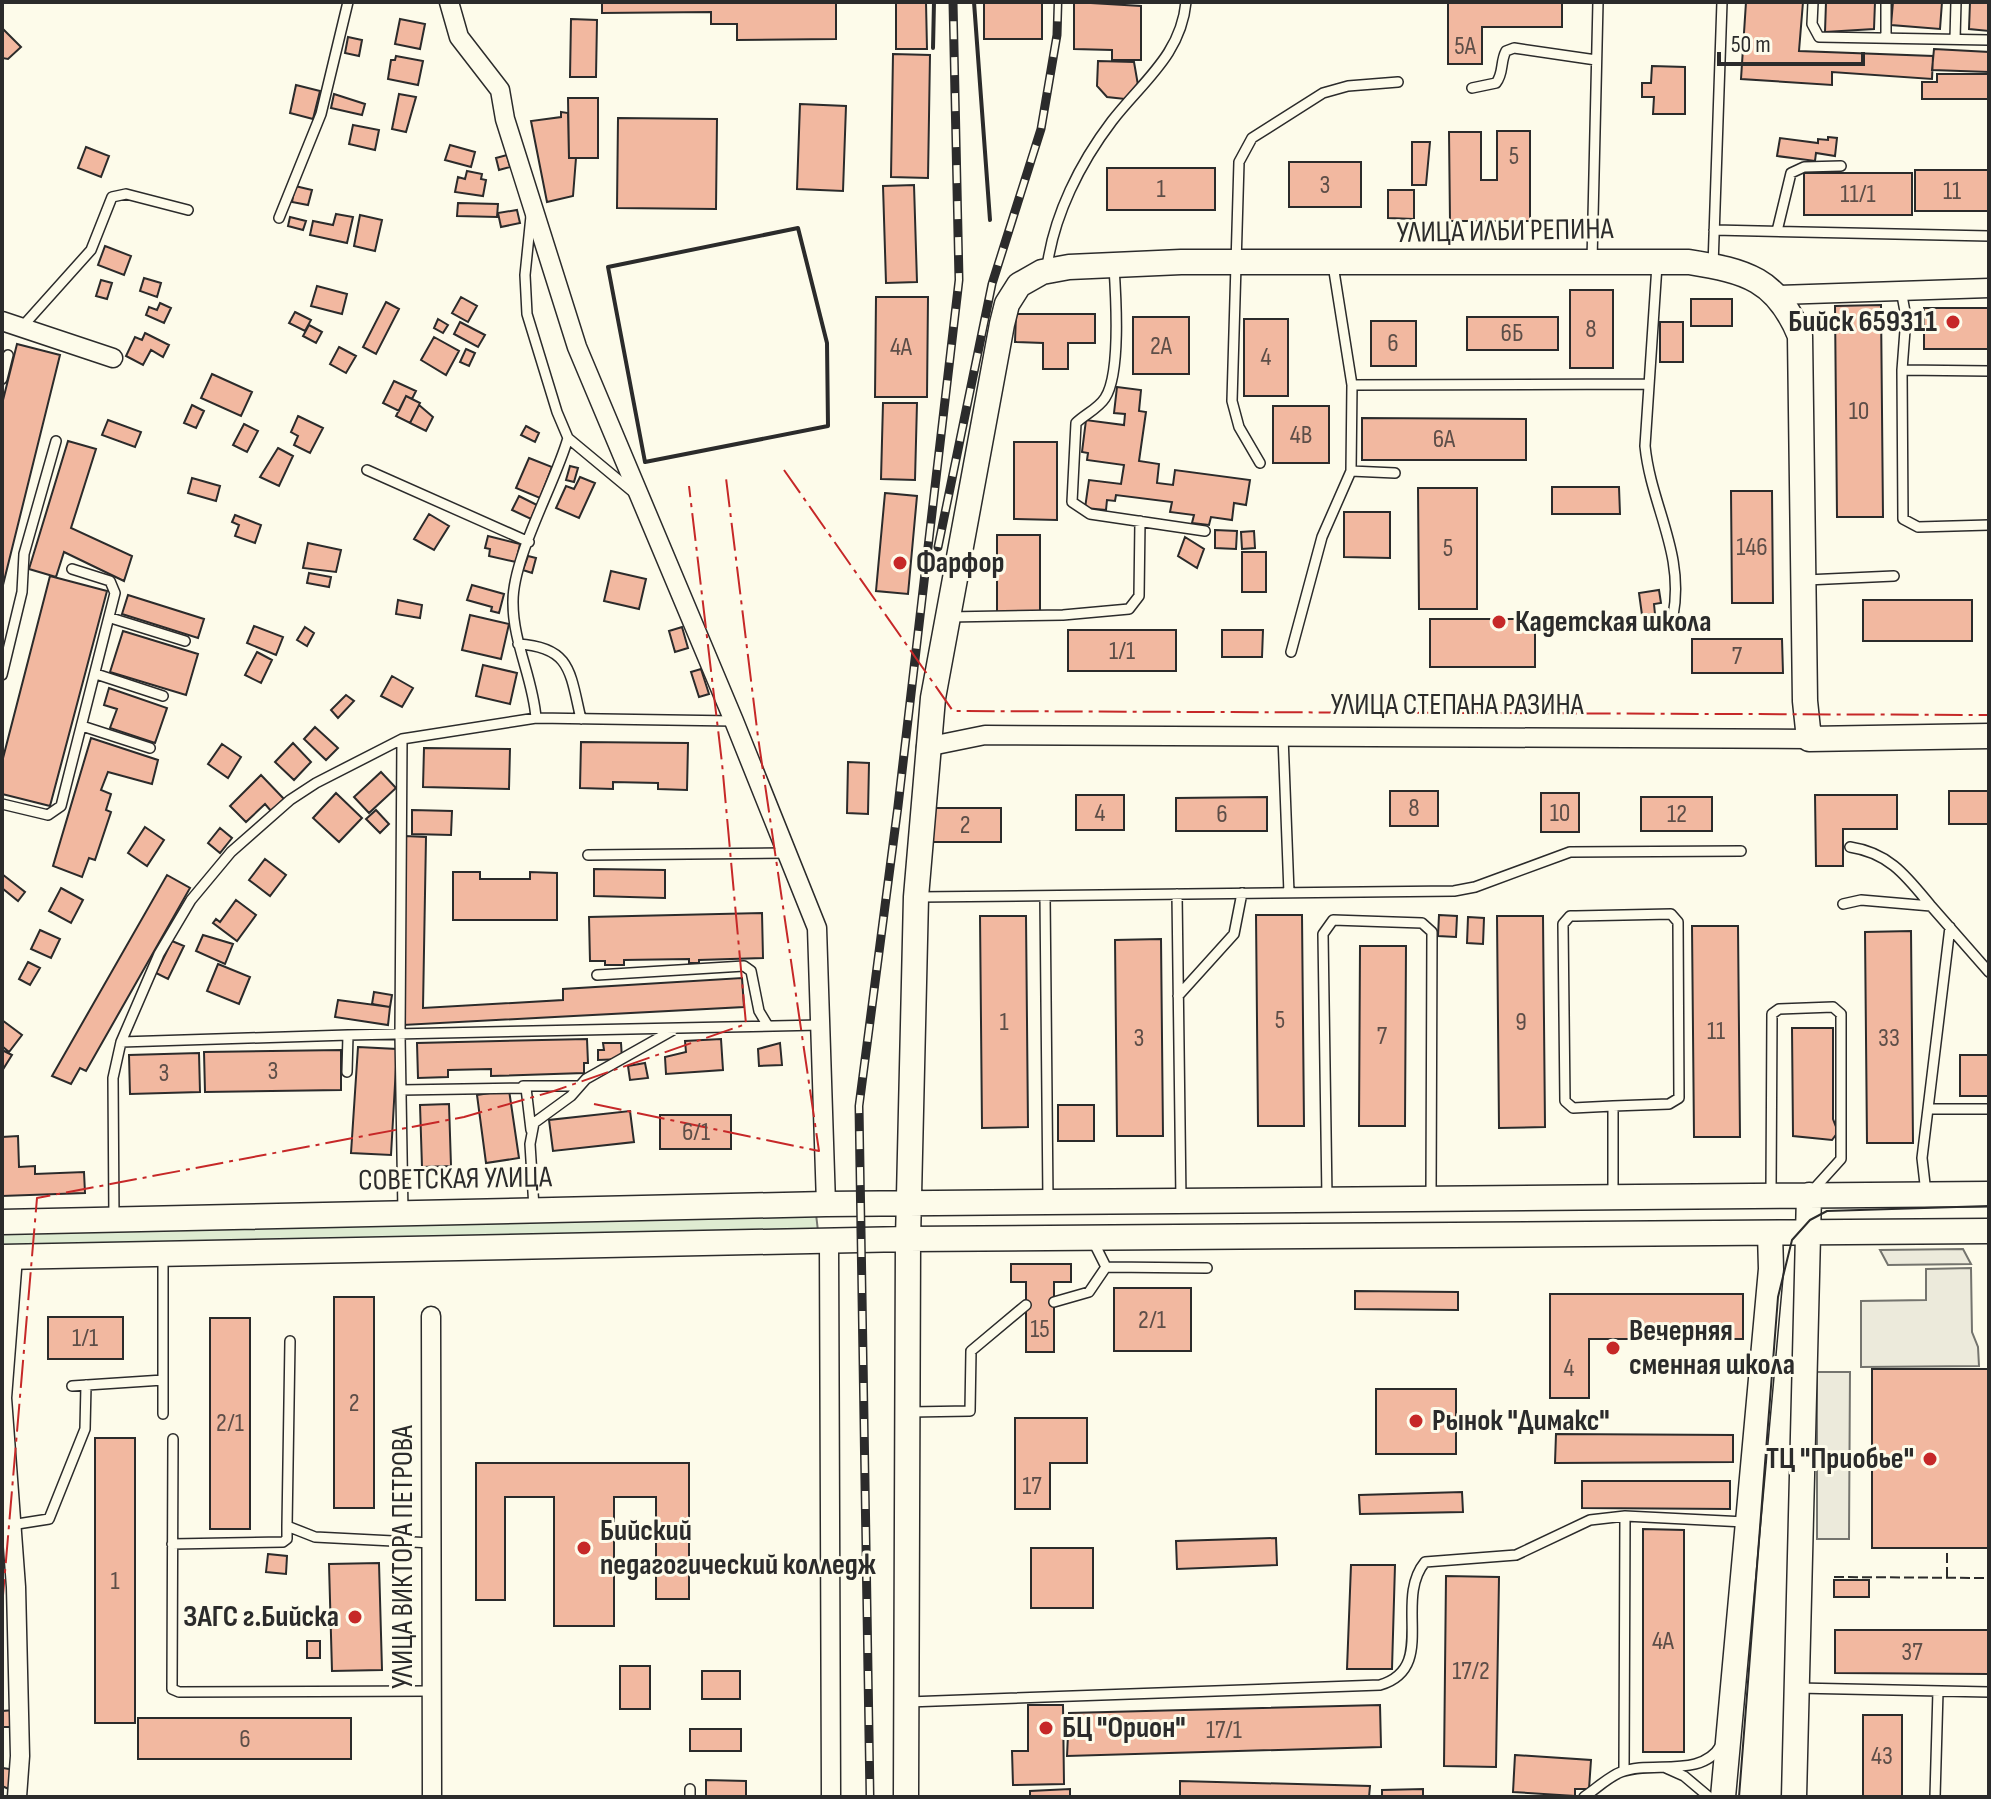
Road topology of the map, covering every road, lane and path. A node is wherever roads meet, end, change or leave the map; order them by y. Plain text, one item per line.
1 (348, 2) edge
2 (449, 2) edge
3 (1186, 2) edge
4 (1598, 2) edge
5 (1722, 2) edge
6 (1813, 2) edge
7 (1886, 2) edge
8 (1956, 2) edge
9 (1886, 37) junction
10 (1955, 39) junction
11 (1989, 40) edge
12 (1596, 60) junction
13 (1398, 82) dead end
14 (1472, 88) dead end
15 (1841, 166) dead end
16 (532, 206) junction
17 (188, 210) dead end
18 (279, 218) dead end
19 (1714, 230) junction
20 (1777, 231) junction
21 (1989, 236) edge
22 (1592, 261) junction
23 (1657, 261) junction
24 (1114, 265) junction
25 (1234, 265) junction
26 (1333, 265) junction
27 (1713, 266) junction
28 (1046, 271) junction
29 (1989, 288) edge
30 (1901, 290) junction
31 (1779, 295) junction
32 (2, 321) edge
33 (22, 327) junction
34 (8, 355) dead end
35 (113, 358) dead end
36 (1902, 370) junction
37 (1989, 371) edge
38 (2, 379) edge
39 (1649, 384) junction
40 (1352, 385) junction
41 (568, 438) junction
42 (56, 441) dead end
43 (1260, 463) dead end
44 (367, 470) dead end
45 (1351, 471) junction
46 (1395, 473) dead end
47 (639, 497) junction
48 (1140, 521) junction
49 (1989, 525) edge
50 (1205, 531) dead end
51 (529, 542) junction
52 (72, 569) dead end
53 (1894, 576) dead end
54 (1805, 580) junction
55 (1673, 616) dead end
56 (111, 618) junction
57 (946, 618) junction
58 (185, 641) dead end
59 (518, 644) junction
60 (1291, 652) dead end
61 (96, 674) junction
62 (2, 675) edge
63 (163, 696) dead end
64 (536, 718) junction
65 (581, 719) junction
66 (734, 721) junction
67 (82, 726) junction
68 (1283, 736) junction
69 (1989, 736) edge
70 (402, 739) junction
71 (1809, 739) junction
72 (926, 747) junction
73 (150, 748) dead end
74 (2, 804) edge
75 (1850, 847) dead end
76 (1741, 851) dead end
77 (787, 853) junction
78 (588, 855) dead end
79 (1242, 893) junction
80 (1289, 893) junction
81 (1177, 894) junction
82 (1045, 896) junction
83 (916, 897) junction
84 (1843, 904) dead end
85 (1931, 906) junction
86 (1950, 927) junction
87 (1989, 972) edge
88 (597, 975) dead end
89 (1178, 996) junction
90 (820, 1025) junction
91 (768, 1026) junction
92 (675, 1029) junction
93 (348, 1035) junction
94 (400, 1035) junction
95 (121, 1042) junction
96 (347, 1072) dead end
97 (520, 1086) junction
98 (579, 1086) junction
99 (401, 1090) junction
100 (1613, 1106) junction
101 (1930, 1109) junction
102 (1989, 1109) edge
103 (531, 1133) junction
104 (1771, 1193) junction
105 (1989, 1194) edge
106 (1613, 1195) junction
107 (1809, 1195) junction
108 (1926, 1195) junction
109 (1495, 1196) junction
110 (1431, 1197) junction
111 (1327, 1198) junction
112 (1095, 1200) junction
113 (1181, 1200) junction
114 (1048, 1201) junction
115 (909, 1203) junction
116 (826, 1204) junction
117 (534, 1210) junction
118 (403, 1213) junction
119 (114, 1219) junction
120 (2, 1222) edge
121 (1989, 1231) edge
122 (1770, 1233) junction
123 (1808, 1233) junction
124 (1494, 1235) junction
125 (1092, 1237) junction
126 (908, 1239) junction
127 (829, 1241) junction
128 (163, 1254) junction
129 (8, 1257) edge
130 (1106, 1267) junction
131 (1207, 1268) dead end
132 (7, 1283) edge
133 (1054, 1302) dead end
134 (1026, 1305) dead end
135 (431, 1316) dead end
136 (290, 1341) dead end
137 (163, 1380) junction
138 (86, 1385) junction
139 (72, 1386) dead end
140 (910, 1412) junction
141 (163, 1414) dead end
142 (173, 1439) dead end
143 (1625, 1516) junction
144 (1745, 1522) junction
145 (11, 1525) junction
146 (287, 1526) junction
147 (432, 1543) junction
148 (172, 1544) junction
149 (1797, 1688) junction
150 (431, 1691) junction
151 (1938, 1691) junction
152 (1989, 1692) edge
153 (907, 1702) junction
154 (1727, 1735) junction
155 (1664, 1768) junction
156 (1624, 1770) junction
157 (17, 1797) edge
158 (432, 1797) edge
159 (831, 1797) edge
160 (906, 1797) edge
161 (1584, 1797) edge
162 (1709, 1797) edge
163 (1723, 1797) edge
164 (1794, 1797) edge
165 (1935, 1797) edge

1 - 18 lane
2 - 16 street
3 - 28 lane
4 - 12 lane
5 - 19 lane
6 - 9 lane
7 - 9 lane
8 - 10 lane
9 - 10 lane
10 - 11 lane
12 - 14 lane
12 - 22 lane
13 - 25 lane
15 - 20 lane
16 - 41 lane
16 - 47 street
17 - 33 lane
19 - 20 lane
19 - 27 lane
20 - 21 lane
22 - 23 main road, УЛИЦА ИЛЬИ РЕПИНА
22 - 26 main road, УЛИЦА ИЛЬИ РЕПИНА
23 - 27 main road, УЛИЦА ИЛЬИ РЕПИНА
23 - 39 lane
24 - 25 main road, УЛИЦА ИЛЬИ РЕПИНА
24 - 28 main road, УЛИЦА ИЛЬИ РЕПИНА
24 - 48 lane
25 - 26 main road, УЛИЦА ИЛЬИ РЕПИНА
25 - 43 lane
26 - 40 lane
27 - 31 main road, УЛИЦА ИЛЬИ РЕПИНА
28 - 57 main road, УЛИЦА ИЛЬИ РЕПИНА
29 - 30 street, УЛИЦА ИЛЬИ РЕПИНА
30 - 31 street, УЛИЦА ИЛЬИ РЕПИНА
30 - 36 lane
31 - 54 main road
32 - 33 street
33 - 35 street
34 - 38 lane
36 - 37 lane
36 - 49 lane
39 - 40 lane
39 - 55 lane
40 - 45 lane
41 - 47 lane
41 - 51 lane
42 - 62 lane
44 - 51 lane
45 - 46 lane
45 - 60 lane
47 - 66 street
48 - 50 lane
48 - 57 lane
51 - 59 lane
52 - 56 lane
53 - 54 lane
54 - 71 main road
56 - 58 lane
56 - 61 lane
57 - 72 main road
59 - 64 lane
59 - 65 lane
61 - 63 lane
61 - 67 lane
64 - 65 lane
64 - 70 lane
65 - 66 lane
66 - 77 street
67 - 73 lane
67 - 74 lane
68 - 71 street, УЛИЦА СТЕПАНА РАЗИНА
68 - 72 street, УЛИЦА СТЕПАНА РАЗИНА
68 - 80 lane
69 - 71 main road, УЛИЦА СТЕПАНА РАЗИНА
70 - 94 lane
70 - 95 lane
72 - 83 main road
75 - 85 lane
76 - 80 lane
77 - 78 lane
77 - 90 street
79 - 80 lane
79 - 81 lane
79 - 89 lane
81 - 82 lane
81 - 89 lane
82 - 83 lane
82 - 114 lane
83 - 115 main road
84 - 85 lane
85 - 86 lane
86 - 87 lane
86 - 101 lane
88 - 91 lane
89 - 113 lane
90 - 91 lane
90 - 116 street
91 - 92 lane
92 - 94 lane
92 - 98 lane
93 - 94 lane
93 - 95 lane
93 - 96 lane
94 - 99 lane
95 - 119 lane
97 - 98 lane
97 - 99 lane
97 - 103 lane
98 - 103 lane
99 - 118 lane
100 - 100 lane
100 - 106 lane
101 - 102 lane
101 - 108 lane
103 - 117 lane
104 - 106 main road, СОВЕТСКАЯ УЛИЦА
104 - 107 main road, СОВЕТСКАЯ УЛИЦА
104 - 107 lane
105 - 108 main road, СОВЕТСКАЯ УЛИЦА
106 - 109 main road, СОВЕТСКАЯ УЛИЦА
107 - 108 main road, СОВЕТСКАЯ УЛИЦА
107 - 123 main road
109 - 110 main road, СОВЕТСКАЯ УЛИЦА
109 - 124 main road
110 - 111 main road, СОВЕТСКАЯ УЛИЦА
110 - 111 lane
111 - 113 main road, СОВЕТСКАЯ УЛИЦА
112 - 113 main road, СОВЕТСКАЯ УЛИЦА
112 - 114 main road, СОВЕТСКАЯ УЛИЦА
112 - 125 main road
114 - 115 main road, СОВЕТСКАЯ УЛИЦА
115 - 116 main road, СОВЕТСКАЯ УЛИЦА
115 - 126 main road
116 - 117 main road, СОВЕТСКАЯ УЛИЦА
116 - 127 main road
117 - 118 main road, СОВЕТСКАЯ УЛИЦА
118 - 119 main road, СОВЕТСКАЯ УЛИЦА
119 - 120 main road, СОВЕТСКАЯ УЛИЦА
121 - 123 main road
122 - 123 main road
122 - 124 main road
122 - 144 main road
123 - 149 main road
124 - 125 main road
125 - 126 main road
125 - 130 lane
126 - 127 main road
126 - 140 main road
127 - 128 main road
127 - 159 street
128 - 129 main road
128 - 137 lane
129 - 132 street
130 - 131 lane
130 - 133 lane
132 - 145 street
134 - 140 lane
135 - 147 street, УЛИЦА ВИКТОРА ПЕТРОВА
136 - 146 lane
137 - 138 lane
137 - 141 lane
138 - 139 lane
138 - 145 lane
140 - 153 main road
142 - 148 lane
143 - 144 lane
143 - 153 lane
143 - 156 lane
144 - 154 main road
145 - 157 street
146 - 147 lane
146 - 148 lane
147 - 150 street, УЛИЦА ВИКТОРА ПЕТРОВА
148 - 150 lane
149 - 151 lane
149 - 164 main road
150 - 158 street, УЛИЦА ВИКТОРА ПЕТРОВА
151 - 152 lane
151 - 165 lane
153 - 160 main road
154 - 155 lane
154 - 163 main road
155 - 156 lane
155 - 162 lane
156 - 161 lane

